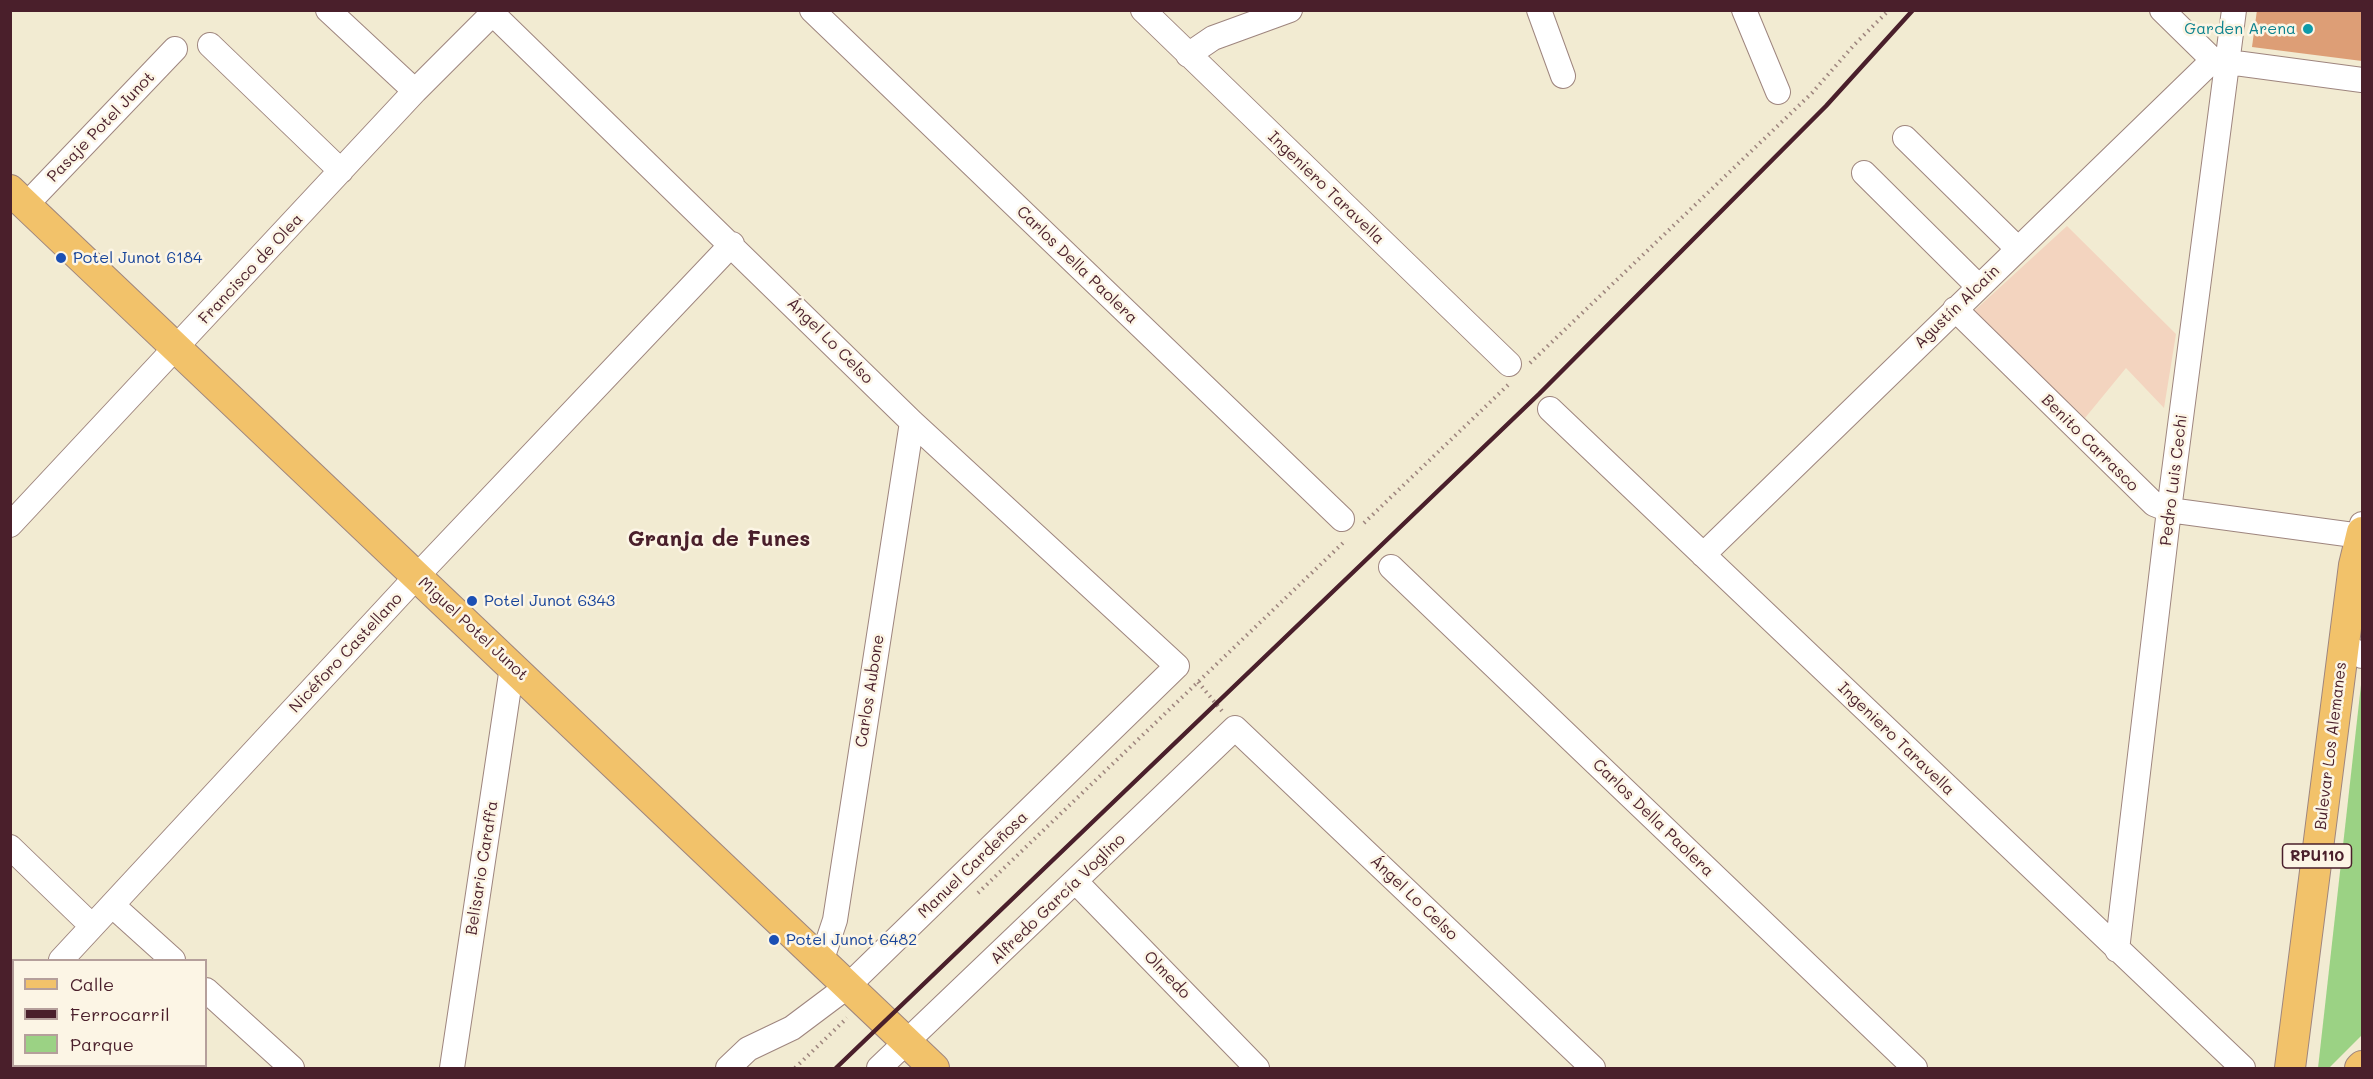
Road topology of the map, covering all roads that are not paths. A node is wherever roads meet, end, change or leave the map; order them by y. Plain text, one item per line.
1 (328, 10) edge
2 (812, 10) edge
3 (1143, 10) edge
4 (1290, 10) edge
5 (1539, 10) edge
6 (1744, 10) edge
7 (2162, 10) edge
8 (2234, 10) edge
9 (490, 12) edge
10 (210, 45) dead end
11 (175, 49) dead end
12 (1188, 55) junction
13 (2220, 61) junction
14 (1563, 76) dead end
15 (2362, 80) edge
16 (415, 91) junction
17 (1778, 92) dead end
18 (1905, 138) dead end
19 (341, 171) junction
20 (1864, 173) dead end
21 (18, 198) edge
22 (732, 244) junction
23 (2018, 248) junction
24 (1978, 286) junction
25 (1955, 309) junction
26 (178, 348) junction
27 (1509, 364) dead end
28 (1550, 409) dead end
29 (912, 422) junction
30 (2169, 510) junction
31 (1342, 519) dead end
32 (10, 525) edge
33 (2362, 531) edge
34 (1703, 555) junction
35 (1391, 567) dead end
36 (417, 576) junction
37 (2353, 650) edge
38 (1177, 666) joint
39 (512, 667) junction
40 (1235, 728) joint
41 (10, 847) edge
42 (1076, 882) junction
43 (112, 905) junction
44 (92, 926) junction
45 (2117, 950) junction
46 (62, 959) edge
47 (171, 959) edge
48 (822, 959) junction
49 (848, 986) junction
50 (207, 991) edge
51 (907, 1041) junction
52 (292, 1068) edge
53 (452, 1068) edge
54 (728, 1068) edge
55 (879, 1068) edge
56 (934, 1068) edge
57 (1257, 1068) edge
58 (1592, 1068) edge
59 (1915, 1068) edge
60 (2242, 1068) edge
61 (2290, 1068) edge

1 - 16 street
2 - 31 street, Carlos Della Paolera
3 - 12 street, Ingeniero Taravella
4 - 12 street
5 - 14 street
6 - 17 street
7 - 13 street
8 - 13 street, Pedro Luis Cechi
9 - 16 street, Francisco de Olea
9 - 22 street, Ángel Lo Celso
10 - 19 street
11 - 21 street, Pasaje Potel Junot
12 - 27 street, Ingeniero Taravella
13 - 15 street
13 - 23 street, Agustín Alcain
13 - 30 street, Pedro Luis Cechi
16 - 19 street, Francisco de Olea
18 - 23 street
19 - 26 street, Francisco de Olea
20 - 24 street
21 - 26 main road, Miguel Potel Junot
22 - 29 street, Ángel Lo Celso
22 - 36 street, Nicéforo Castellano
23 - 24 street, Agustín Alcain
24 - 25 street, Agustín Alcain
25 - 30 street, Benito Carrasco
25 - 34 street, Agustín Alcain
26 - 32 street, Francisco de Olea
26 - 36 main road, Miguel Potel Junot
28 - 34 street, Ingeniero Taravella
29 - 38 street, Ángel Lo Celso
29 - 48 street, Carlos Aubone
30 - 33 street, Benito Carrasco
30 - 45 street, Pedro Luis Cechi
33 - 37 main road, Bulevar Los Alemanes / RPU110
34 - 45 street, Ingeniero Taravella
35 - 59 street, Carlos Della Paolera
36 - 39 main road, Miguel Potel Junot
36 - 43 street, Nicéforo Castellano
37 - 61 main road, Bulevar Los Alemanes / RPU110
38 - 49 street, Manuel Cardeñosa
39 - 48 main road, Miguel Potel Junot
39 - 53 street, Belisario Caraffa
40 - 42 street, Alfredo García Voglino
40 - 58 street, Ángel Lo Celso
41 - 44 street
42 - 51 street, Alfredo García Voglino
42 - 57 street, Olmedo
43 - 44 street, Nicéforo Castellano
43 - 47 street
44 - 46 street, Nicéforo Castellano
45 - 60 street, Ingeniero Taravella
48 - 49 main road, Miguel Potel Junot
49 - 51 main road, Miguel Potel Junot
49 - 54 street, Manuel Cardeñosa
50 - 52 street
51 - 55 street, Alfredo García Voglino
51 - 56 main road, Miguel Potel Junot

